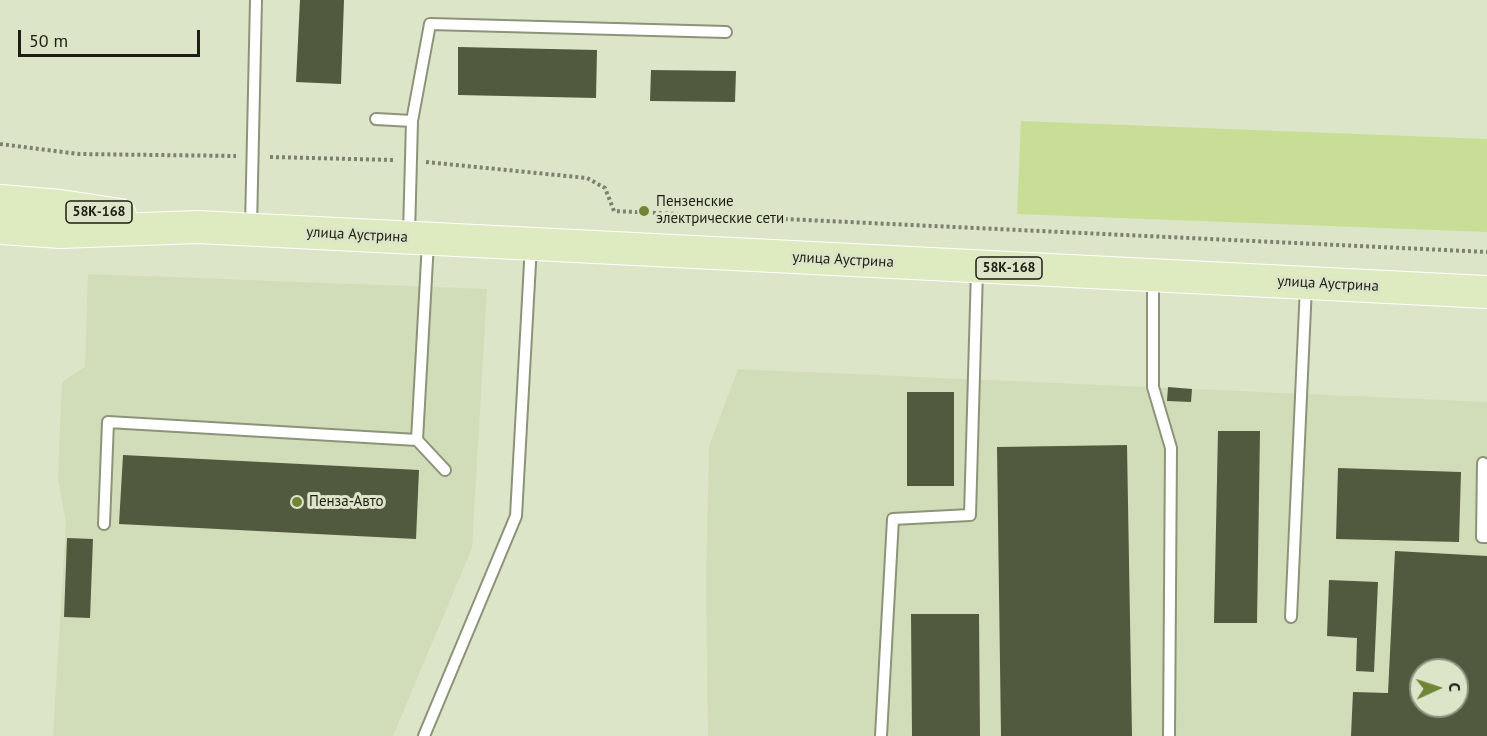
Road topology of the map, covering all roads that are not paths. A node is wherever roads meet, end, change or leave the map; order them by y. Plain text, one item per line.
1 (256, 0) edge
2 (726, 32) dead end
3 (376, 119) dead end
4 (412, 121) junction
5 (0, 195) edge
6 (0, 201) edge
7 (60, 219) junction
8 (0, 228) edge
9 (251, 230) junction
10 (419, 238) junction
11 (0, 243) edge
12 (531, 244) junction
13 (977, 267) junction
14 (1153, 275) junction
15 (1306, 283) junction
16 (1487, 292) edge
17 (417, 440) junction
18 (1483, 463) dead end
19 (445, 470) dead end
20 (104, 524) dead end
21 (1487, 537) edge
22 (1291, 617) dead end
23 (424, 736) edge
24 (881, 736) edge
25 (1169, 736) edge

1 - 9 lane
2 - 4 lane
3 - 4 lane
4 - 10 lane
5 - 7 main road
6 - 7 main road, 58К-168
7 - 8 main road
7 - 9 main road, улица Аустрина / 58К-168
7 - 11 main road
9 - 10 main road, улица Аустрина / 58К-168
10 - 12 main road, улица Аустрина / 58К-168
10 - 17 lane
12 - 13 main road, улица Аустрина / 58К-168
12 - 23 lane
13 - 14 main road, улица Аустрина / 58К-168
13 - 24 lane
14 - 15 main road, улица Аустрина / 58К-168
14 - 25 lane
15 - 16 main road, улица Аустрина / 58К-168
15 - 22 lane
17 - 19 lane
17 - 20 lane
18 - 21 lane

